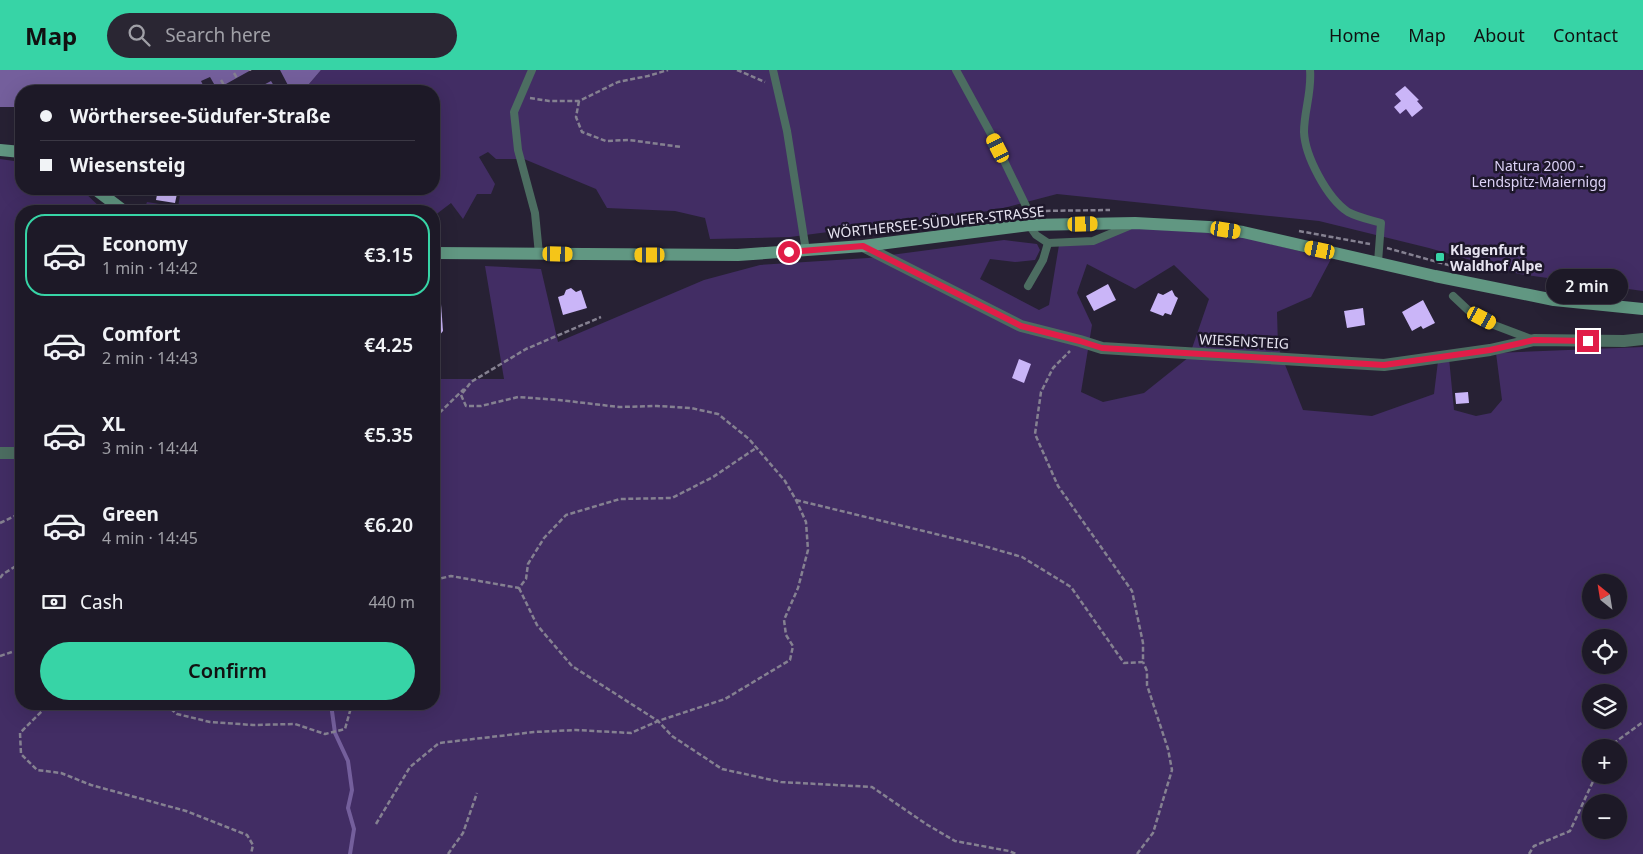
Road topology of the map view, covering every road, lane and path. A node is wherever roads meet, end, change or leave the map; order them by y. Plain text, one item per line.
1 (532, 70) edge
2 (668, 70) edge
3 (737, 70) edge
4 (773, 70) edge
5 (956, 70) edge
6 (1310, 70) edge
7 (234, 73) dead end
8 (237, 78) dead end
9 (221, 80) dead end
10 (224, 85) dead end
11 (777, 88) junction
12 (521, 96) junction
13 (578, 101) junction
14 (681, 148) dead end
15 (0, 150) edge
16 (15, 151) edge
17 (103, 195) edge
18 (116, 205) edge
19 (1135, 223) junction
20 (1029, 225) junction
21 (1048, 243) junction
22 (863, 246) junction
23 (806, 251) junction
24 (440, 254) edge
25 (539, 254) junction
26 (1378, 262) junction
27 (1028, 286) dead end
28 (1453, 296) dead end
29 (1643, 309) edge
30 (601, 317) dead end
31 (1534, 340) junction
32 (1643, 340) edge
33 (1080, 341) junction
34 (471, 382) junction
35 (440, 412) edge
36 (756, 448) junction
37 (0, 453) edge
38 (15, 453) edge
39 (796, 500) junction
40 (15, 516) edge
41 (0, 523) edge
42 (15, 567) edge
43 (0, 578) edge
44 (440, 579) edge
45 (519, 588) junction
46 (15, 651) edge
47 (0, 656) edge
48 (1143, 662) junction
49 (43, 710) edge
50 (172, 710) edge
51 (350, 710) edge
52 (658, 721) junction
53 (1643, 722) edge
54 (1619, 739) edge
55 (1592, 784) edge
56 (477, 793) dead end
57 (376, 824) dead end
58 (251, 854) edge
59 (448, 854) edge
60 (1016, 854) edge
61 (1137, 854) edge
62 (1529, 854) edge

1 - 12 lane
2 - 13 path
3 - 11 path
4 - 11 lane
5 - 20 lane
6 - 26 lane
7 - 8 path
9 - 10 path
11 - 23 lane
12 - 13 path
12 - 25 lane
13 - 14 path
15 - 16 main road
17 - 18 main road
19 - 20 main road, WÖRTHERSEE-SÜDUFER-STRASSE
19 - 21 lane
19 - 26 main road, WÖRTHERSEE-SÜDUFER-STRASSE
20 - 21 lane
20 - 22 main road, WÖRTHERSEE-SÜDUFER-STRASSE
21 - 27 lane
22 - 23 main road, WÖRTHERSEE-SÜDUFER-STRASSE
22 - 33 street, WIESENSTEIG
23 - 25 main road, WÖRTHERSEE-SÜDUFER-STRASSE
24 - 25 main road, WÖRTHERSEE-SÜDUFER-STRASSE
26 - 29 main road, WÖRTHERSEE-SÜDUFER-STRASSE
28 - 31 lane
30 - 34 path
31 - 32 street, WIESENSTEIG
31 - 33 street, WIESENSTEIG
33 - 48 path
34 - 35 path
34 - 36 path
36 - 39 path
36 - 45 path
37 - 38 street
39 - 48 path
39 - 52 path
40 - 41 path
42 - 43 path
44 - 45 path
45 - 52 path
46 - 47 path
48 - 61 path
49 - 58 path
50 - 51 path
52 - 57 path
52 - 60 path
53 - 54 path
55 - 62 path
56 - 59 path

